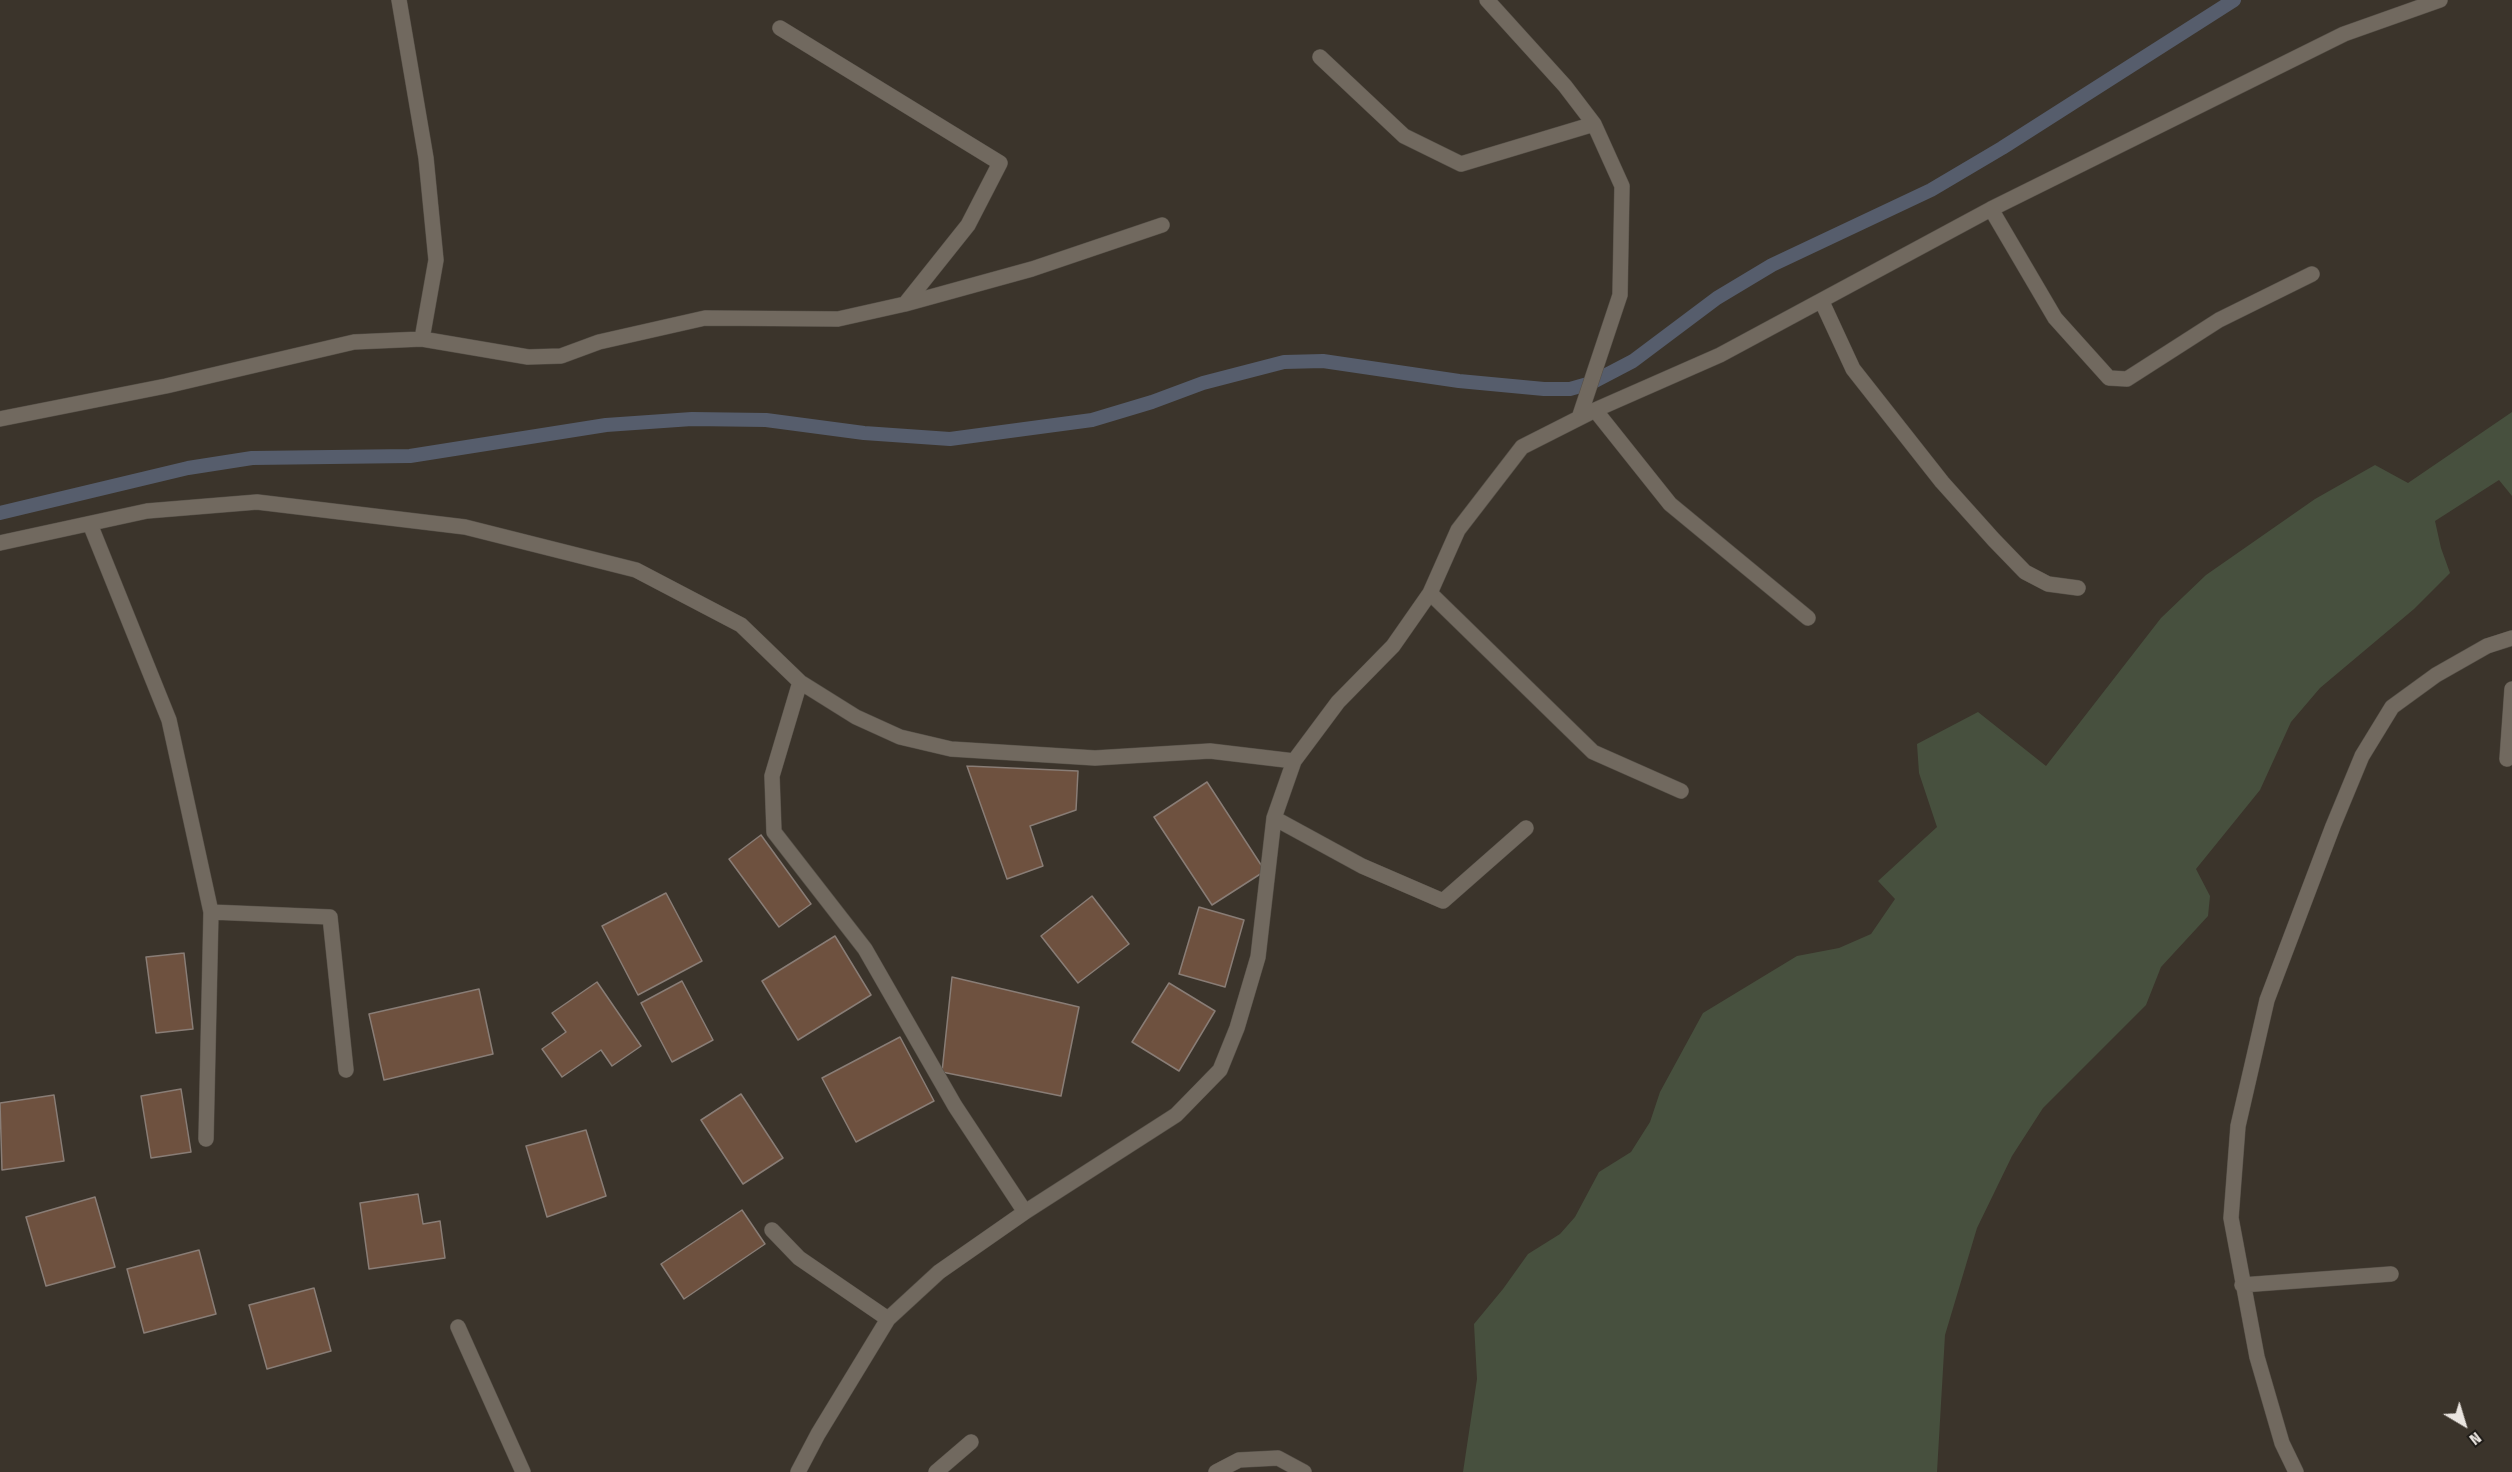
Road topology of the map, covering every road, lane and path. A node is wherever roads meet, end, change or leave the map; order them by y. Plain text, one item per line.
1 (399, 0) edge
2 (1487, 0) edge
3 (2440, 0) edge
4 (780, 28) dead end
5 (1320, 57) dead end
6 (1594, 124) junction
7 (1991, 209) junction
8 (1162, 225) dead end
9 (2312, 274) dead end
10 (1821, 302) junction
11 (905, 304) junction
12 (422, 339) junction
13 (1595, 410) junction
14 (1579, 418) junction
15 (0, 419) edge
16 (90, 524) junction
17 (0, 543) edge
18 (2079, 588) dead end
19 (1430, 593) junction
20 (1808, 618) dead end
21 (2512, 638) edge
22 (800, 682) junction
23 (2512, 689) edge
24 (2507, 759) dead end
25 (1294, 761) junction
26 (1681, 791) dead end
27 (1275, 818) junction
28 (1526, 828) dead end
29 (211, 912) junction
30 (346, 1070) dead end
31 (206, 1139) dead end
32 (1025, 1212) junction
33 (772, 1230) dead end
34 (2391, 1274) dead end
35 (2242, 1285) junction
36 (888, 1319) junction
37 (458, 1327) dead end
38 (971, 1442) dead end
39 (523, 1472) edge
40 (798, 1472) edge
41 (936, 1472) edge
42 (1216, 1472) edge
43 (1304, 1472) edge
44 (2296, 1472) edge

1 - 12 street
2 - 6 street
3 - 7 street
4 - 11 street
5 - 6 street
6 - 14 street
7 - 9 street
7 - 10 street
8 - 11 street
10 - 13 street
10 - 18 street
11 - 12 street
12 - 15 street
13 - 14 street
13 - 20 street
14 - 19 street
16 - 17 street
16 - 22 street
16 - 29 street
19 - 25 street
19 - 26 street
21 - 35 street
22 - 25 street
22 - 32 street
23 - 24 street
25 - 27 street
27 - 28 street
27 - 32 street
29 - 30 street
29 - 31 street
32 - 36 street
33 - 36 street
34 - 35 street
35 - 44 street
36 - 40 street
37 - 39 street
38 - 41 street
42 - 43 street

